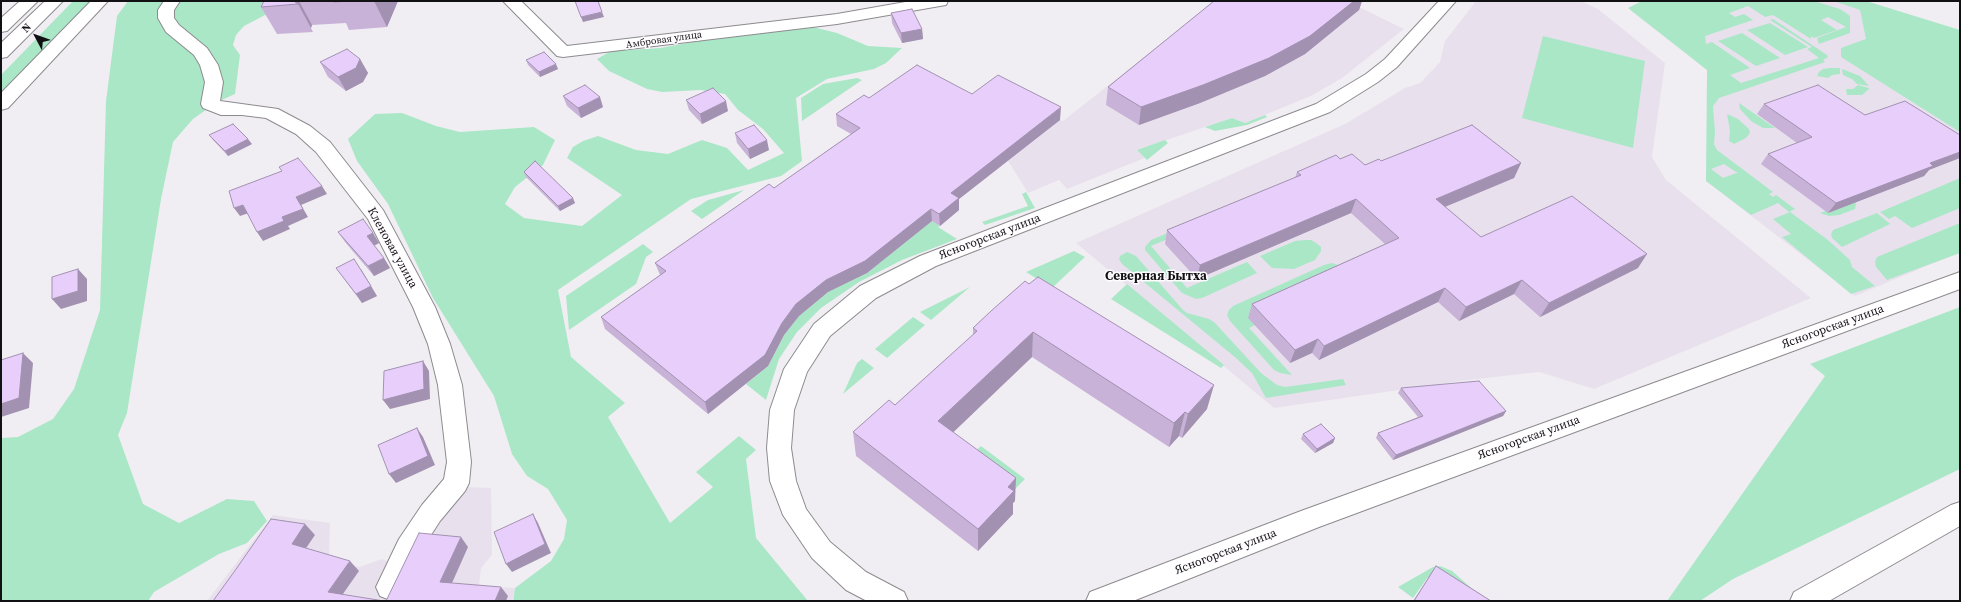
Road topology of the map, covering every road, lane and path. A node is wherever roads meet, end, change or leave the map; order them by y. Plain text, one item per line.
1 (30, 1) edge
2 (55, 1) edge
3 (100, 1) edge
4 (172, 1) edge
5 (511, 1) edge
6 (940, 1) edge
7 (1448, 1) edge
8 (1, 28) edge
9 (1, 53) edge
10 (1, 104) edge
11 (1960, 280) edge
12 (1960, 513) edge
13 (390, 587) dead end
14 (894, 601) edge
15 (1100, 601) edge
16 (1804, 601) edge

1 - 8 street
2 - 9 street
3 - 10 street
4 - 13 street, Кленовая улица
5 - 6 street, Амбровая улица
7 - 14 street, Ясногорская улица
11 - 15 street, Ясногорская улица
12 - 16 street

